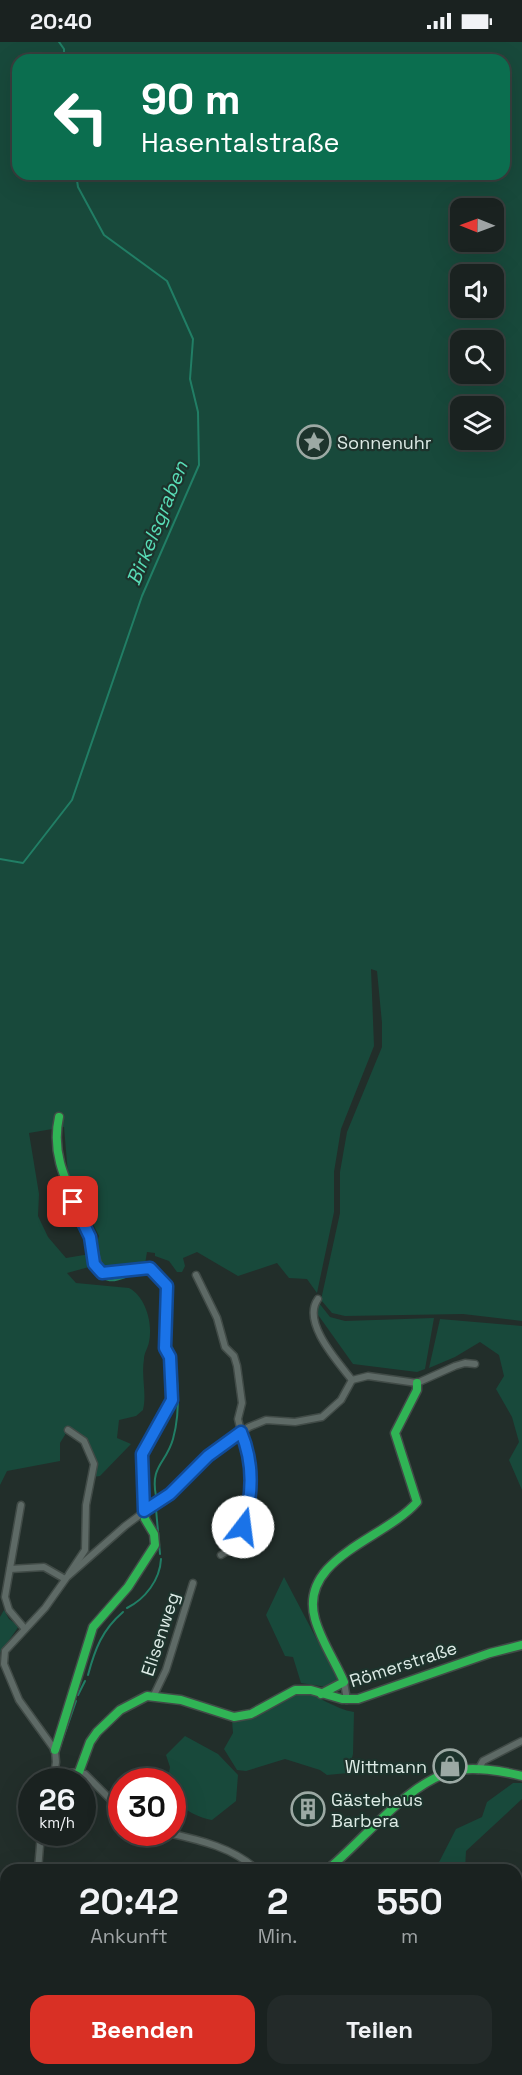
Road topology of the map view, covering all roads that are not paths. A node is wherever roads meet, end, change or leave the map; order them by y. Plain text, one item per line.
1 (59, 1117) dead end
2 (196, 1275) dead end
3 (318, 1299) dead end
4 (475, 1364) dead end
5 (352, 1380) junction
6 (417, 1383) junction
7 (68, 1430) dead end
8 (241, 1432) junction
9 (21, 1505) dead end
10 (144, 1511) junction
11 (222, 1555) dead end
12 (10, 1569) junction
13 (66, 1578) junction
14 (193, 1583) dead end
15 (25, 1629) junction
16 (522, 1645) edge
17 (2, 1658) edge
18 (344, 1682) junction
19 (321, 1694) junction
20 (154, 1695) junction
21 (347, 1700) junction
22 (522, 1741) edge
23 (55, 1750) junction
24 (55, 1768) edge
25 (81, 1768) edge
26 (478, 1770) junction
27 (522, 1776) edge
28 (96, 1784) edge
29 (108, 1797) edge
30 (186, 1838) edge
31 (41, 1846) edge
32 (40, 1864) edge
33 (251, 1864) edge
34 (335, 1864) edge

1 - 10 street
2 - 8 street
3 - 5 street
4 - 6 street
5 - 6 street
5 - 8 street
6 - 18 street
7 - 13 street
8 - 10 street
8 - 11 street
9 - 12 street
10 - 13 street
10 - 23 street
12 - 13 street
12 - 15 street
13 - 15 street
14 - 20 street, Elisenweg
15 - 17 street
16 - 21 street, Römerstraße
17 - 23 street
18 - 19 street
18 - 21 street
19 - 20 street, Römerstraße
19 - 21 street, Römerstraße
20 - 25 street
22 - 26 street
23 - 24 street
26 - 27 street
26 - 34 street
28 - 29 street
30 - 33 street
31 - 32 street

